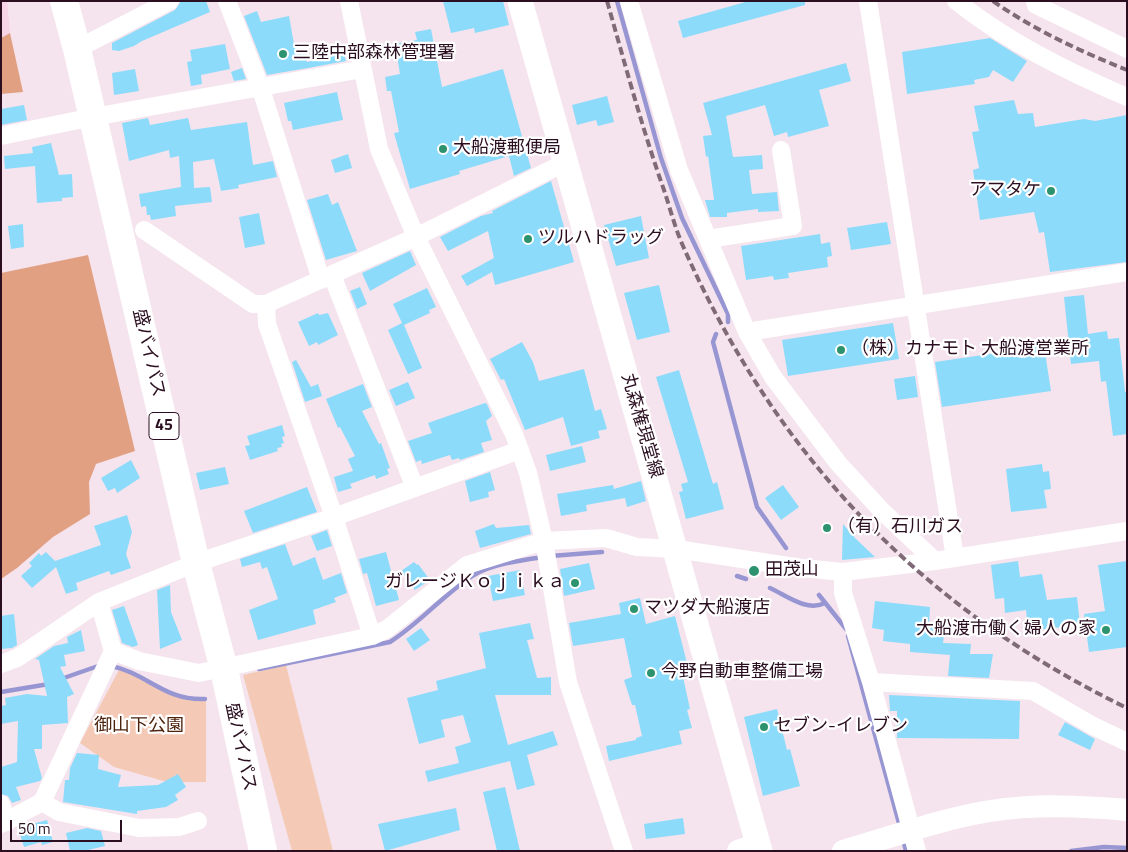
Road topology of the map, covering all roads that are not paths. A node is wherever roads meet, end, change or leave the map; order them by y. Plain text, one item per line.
1 (64, 1) edge
2 (170, 1) edge
3 (227, 1) edge
4 (349, 1) edge
5 (520, 1) edge
6 (629, 1) edge
7 (868, 1) edge
8 (956, 1) edge
9 (1035, 1) edge
10 (77, 49) junction
11 (1127, 49) edge
12 (362, 69) junction
13 (261, 89) junction
14 (1127, 96) edge
15 (93, 117) junction
16 (1, 136) edge
17 (781, 150) dead end
18 (566, 162) junction
19 (144, 230) dead end
20 (416, 237) junction
21 (708, 239) junction
22 (1127, 272) edge
23 (326, 277) junction
24 (266, 304) junction
25 (915, 305) junction
26 (747, 332) junction
27 (520, 450) junction
28 (415, 488) junction
29 (334, 518) junction
30 (1127, 531) edge
31 (676, 549) junction
32 (546, 551) junction
33 (955, 558) junction
34 (935, 561) junction
35 (196, 563) junction
36 (844, 572) junction
37 (99, 602) junction
38 (372, 636) junction
39 (109, 659) junction
40 (1, 664) edge
41 (224, 669) junction
42 (871, 682) junction
43 (1127, 742) edge
44 (42, 802) junction
45 (1, 804) edge
46 (1127, 810) edge
47 (198, 820) dead end
48 (4, 823) edge
49 (917, 840) edge
50 (752, 849) edge
51 (262, 851) edge
52 (624, 851) edge
53 (843, 851) edge

1 - 10 highway, 盛バイパス / 45
2 - 10 street
3 - 13 street
4 - 12 street
5 - 18 main road, 丸森権現堂線
6 - 21 street
7 - 25 street
8 - 14 street
9 - 11 street
10 - 15 highway, 盛バイパス / 45
12 - 13 street
12 - 20 street
13 - 15 street
13 - 23 street
15 - 16 street
15 - 35 highway, 盛バイパス / 45
17 - 21 street
18 - 20 street
18 - 31 main road, 丸森権現堂線
19 - 24 street
20 - 23 street
20 - 27 street
21 - 26 street
22 - 25 street
23 - 24 street
23 - 28 street
24 - 29 street
25 - 26 street
25 - 33 street
26 - 34 street
27 - 28 street
27 - 32 street
28 - 29 street
29 - 35 street
29 - 38 street
30 - 33 street
31 - 32 street
31 - 36 street
31 - 50 main road, 丸森権現堂線
32 - 38 street
32 - 52 street
33 - 34 street
34 - 36 street
35 - 37 street
35 - 41 highway, 盛バイパス / 45
36 - 42 street
37 - 39 street
37 - 40 street
38 - 41 street
39 - 41 street
39 - 44 street
41 - 51 highway, 盛バイパス / 45
42 - 43 street
42 - 49 street
44 - 47 street
44 - 48 street
45 - 48 street
46 - 49 street
49 - 53 street

